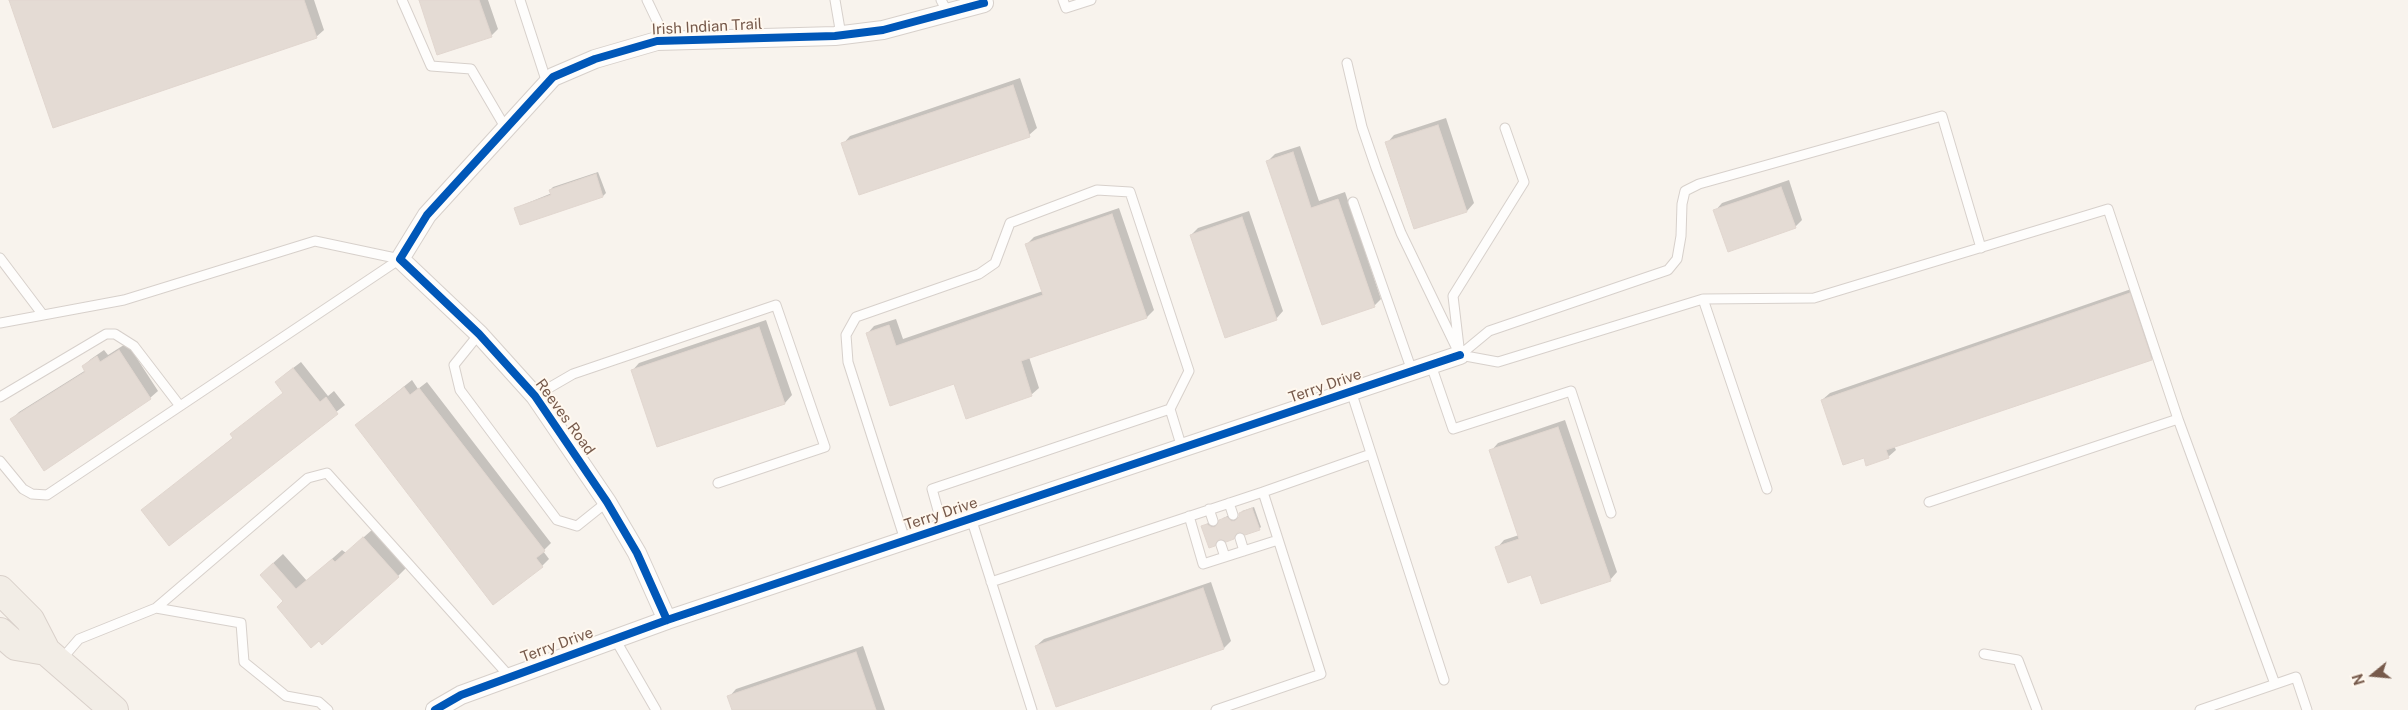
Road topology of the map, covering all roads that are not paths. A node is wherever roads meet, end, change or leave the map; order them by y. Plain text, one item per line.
1 (402, 0) edge
2 (520, 0) edge
3 (647, 0) edge
4 (835, 0) edge
5 (1063, 0) edge
6 (1091, 0) edge
7 (984, 3) dead end
8 (944, 7) edge
9 (841, 36) junction
10 (657, 41) junction
11 (1347, 63) dead end
12 (547, 83) junction
13 (506, 127) junction
14 (1505, 128) dead end
15 (1353, 202) dead end
16 (1981, 248) junction
17 (0, 258) edge
18 (400, 259) junction
19 (1703, 299) junction
20 (43, 315) junction
21 (0, 323) edge
22 (479, 334) junction
23 (1460, 355) junction
24 (1431, 365) junction
25 (1412, 371) junction
26 (1351, 392) junction
27 (535, 396) junction
28 (0, 397) edge
29 (180, 406) junction
30 (1170, 409) junction
31 (2178, 419) junction
32 (1182, 448) junction
33 (1371, 454) junction
34 (0, 461) edge
35 (718, 482) dead end
36 (1767, 489) dead end
37 (1262, 492) junction
38 (608, 502) junction
39 (1929, 502) dead end
40 (1229, 503) junction
41 (1210, 510) junction
42 (1611, 513) dead end
43 (1233, 515) dead end
44 (1188, 516) junction
45 (971, 518) junction
46 (1213, 521) dead end
47 (944, 528) junction
48 (1240, 538) dead end
49 (905, 540) junction
50 (1278, 540) junction
51 (1221, 545) dead end
52 (1244, 551) junction
53 (1225, 557) junction
54 (991, 582) junction
55 (0, 590) edge
56 (156, 608) junction
57 (667, 620) junction
58 (0, 632) edge
59 (615, 639) junction
60 (1984, 654) dead end
61 (52, 656) junction
62 (510, 677) junction
63 (1444, 680) dead end
64 (2275, 684) junction
65 (114, 710) edge
66 (328, 710) edge
67 (434, 710) edge
68 (656, 710) edge
69 (1032, 710) edge
70 (1216, 710) edge
71 (2037, 710) edge
72 (2200, 710) edge
73 (2307, 710) edge

1 - 13 lane
2 - 12 lane
3 - 10 lane
4 - 9 lane
5 - 6 lane
7 - 8 street, Irish Indian Trail
8 - 9 street, Irish Indian Trail
9 - 10 street, Irish Indian Trail
10 - 12 street, Irish Indian Trail
11 - 23 lane
12 - 13 street, Irish Indian Trail
13 - 18 street, Irish Indian Trail
14 - 23 lane
15 - 25 lane
16 - 19 lane
16 - 23 lane
16 - 31 lane
17 - 20 lane
18 - 20 lane
18 - 22 street, Reeves Road
18 - 29 lane
19 - 23 lane
19 - 36 lane
20 - 21 lane
22 - 27 street, Reeves Road
22 - 38 lane
23 - 24 street, Terry Drive
24 - 25 street, Terry Drive
24 - 42 lane
25 - 26 street, Terry Drive
26 - 32 street, Terry Drive
26 - 33 lane
27 - 35 lane
27 - 38 street, Reeves Road
28 - 29 lane
29 - 34 lane
30 - 32 lane
30 - 47 lane
30 - 49 lane
31 - 39 lane
31 - 64 lane
32 - 45 street, Terry Drive
33 - 37 lane
33 - 63 lane
37 - 40 lane
37 - 50 lane
38 - 57 street, Reeves Road
40 - 41 lane
40 - 43 lane
41 - 44 lane
41 - 46 lane
44 - 53 lane
44 - 54 lane
45 - 47 street, Terry Drive
45 - 54 lane
47 - 49 street, Terry Drive
48 - 52 lane
49 - 57 street, Terry Drive
50 - 52 lane
50 - 70 lane
51 - 53 lane
52 - 53 lane
54 - 69 lane
55 - 61 main road
56 - 61 lane
56 - 62 lane
56 - 66 lane
57 - 59 street, Terry Drive
58 - 61 main road
59 - 62 street, Terry Drive
59 - 68 lane
60 - 71 lane
61 - 65 main road
62 - 67 street, Terry Drive
64 - 72 lane
64 - 73 lane

